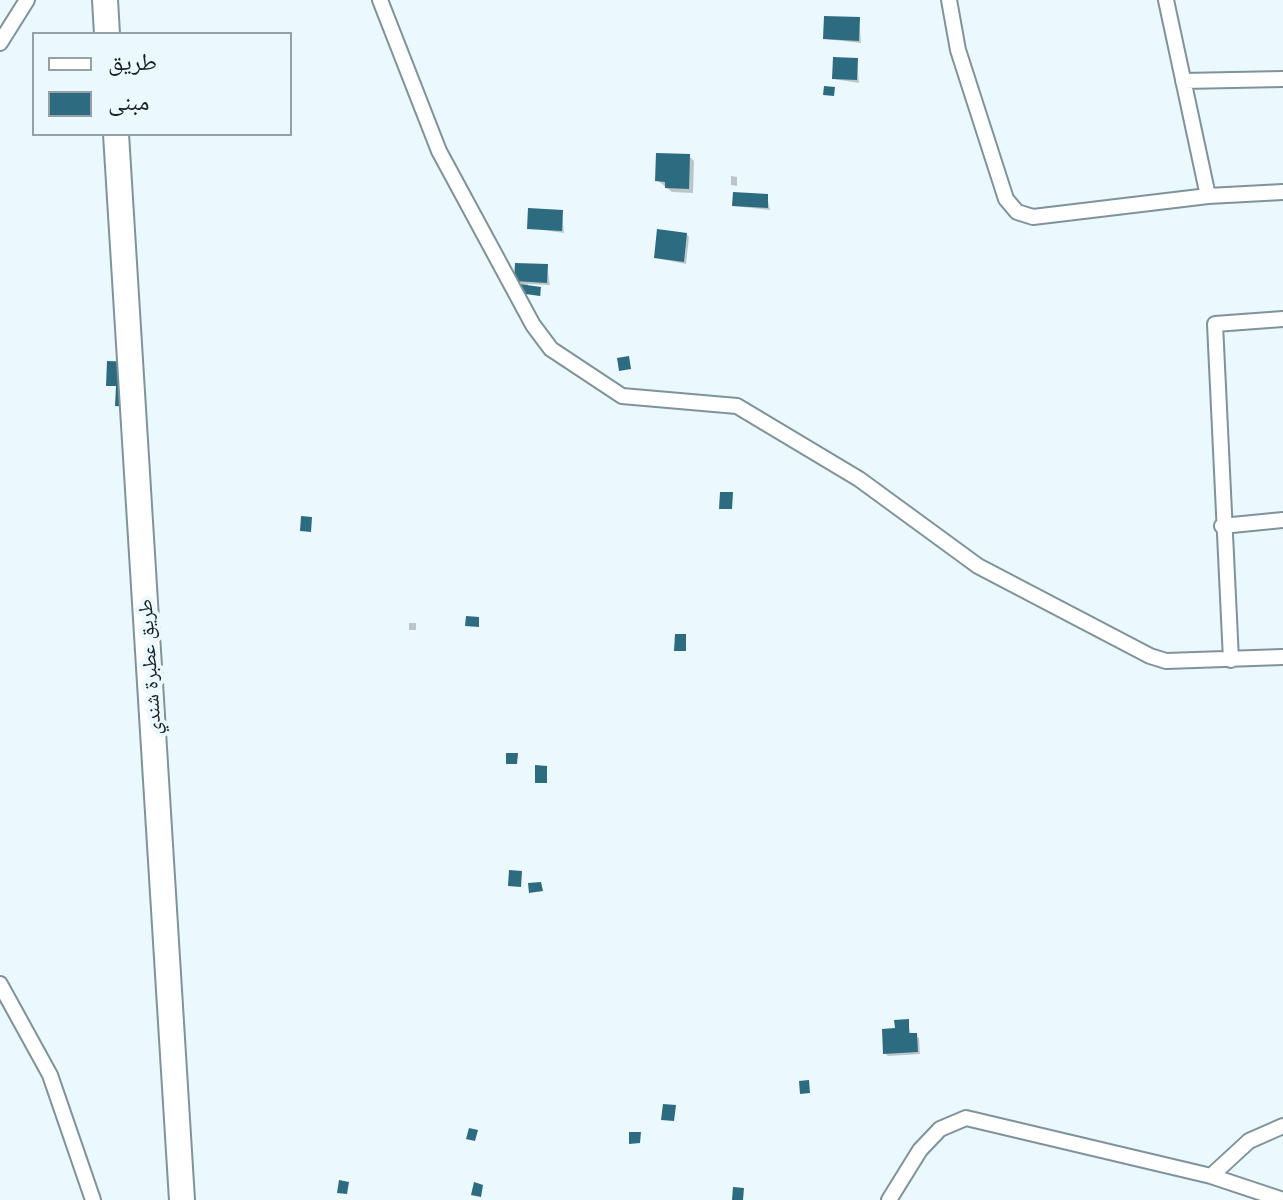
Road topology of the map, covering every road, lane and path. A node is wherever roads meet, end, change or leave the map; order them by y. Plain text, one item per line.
1 (27, 0) edge
2 (105, 0) edge
3 (380, 0) edge
4 (949, 0) edge
5 (1166, 0) edge
6 (107, 32) edge
7 (0, 43) edge
8 (1283, 79) edge
9 (1183, 81) junction
10 (116, 136) edge
11 (1283, 192) edge
12 (1208, 196) junction
13 (1283, 319) edge
14 (1283, 520) edge
15 (1222, 526) junction
16 (1283, 657) edge
17 (1231, 660) junction
18 (0, 984) edge
19 (1283, 1126) edge
20 (1211, 1176) junction
21 (93, 1200) edge
22 (182, 1200) edge
23 (889, 1200) edge
24 (1283, 1200) edge

1 - 7 street
2 - 6 highway
3 - 17 street
4 - 12 street
5 - 9 street
8 - 9 street
9 - 12 street
10 - 22 highway, طريق عطبرة شندي
11 - 12 street
13 - 15 street
14 - 15 street
15 - 17 street
16 - 17 street
18 - 21 street
19 - 20 street
20 - 23 street
20 - 24 street

